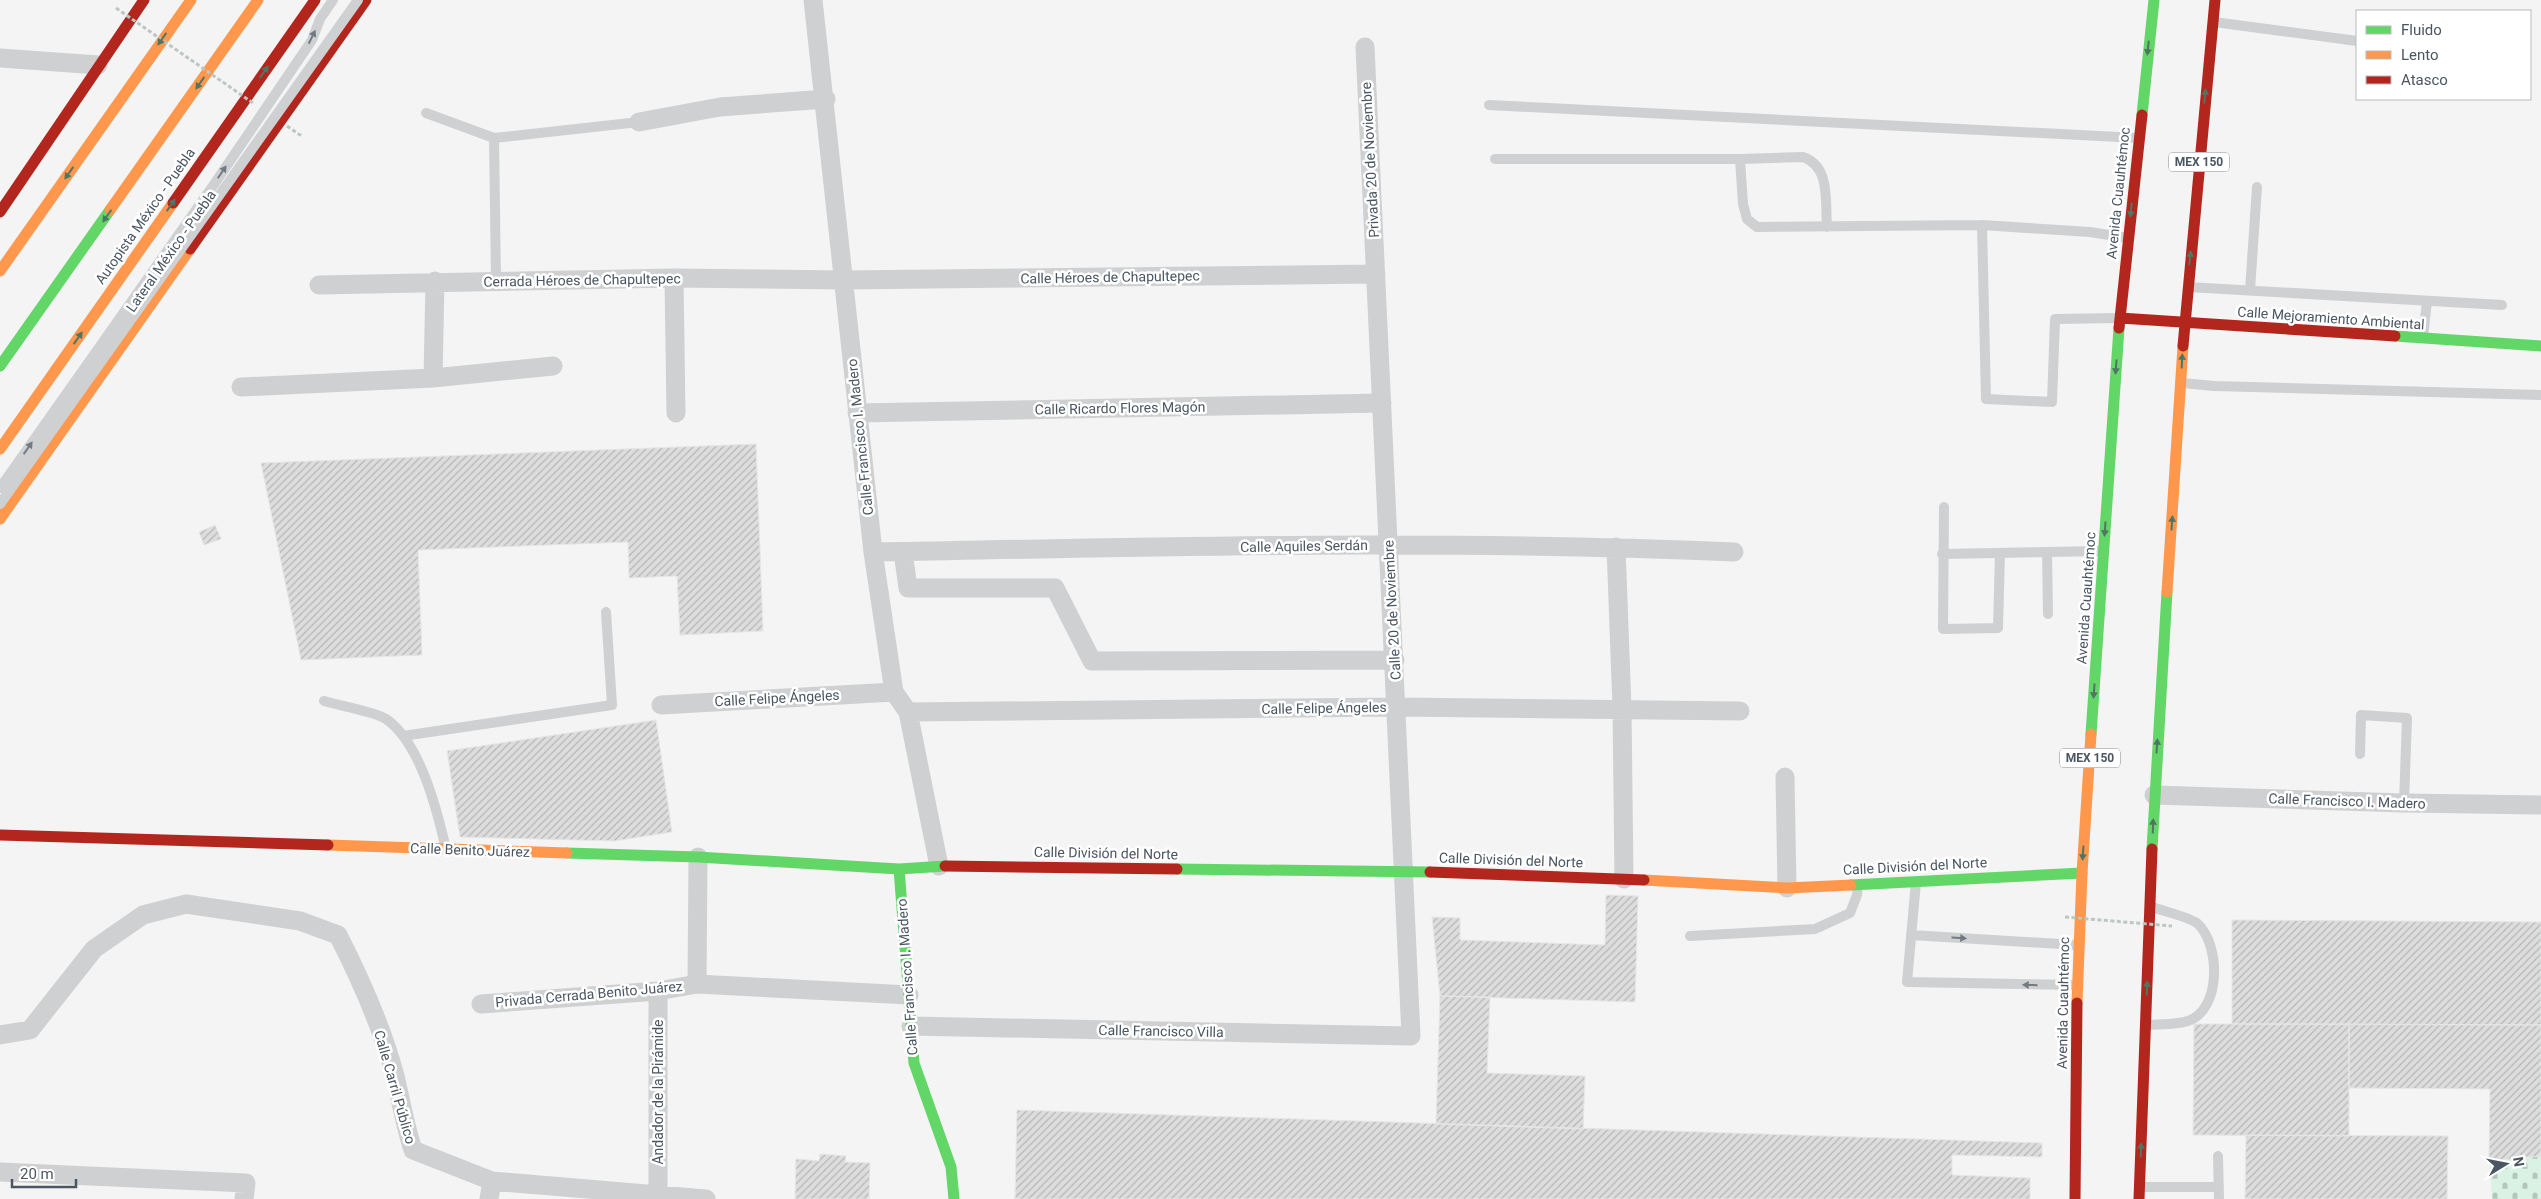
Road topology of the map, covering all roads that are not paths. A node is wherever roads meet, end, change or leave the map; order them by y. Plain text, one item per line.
1 (144, 0) edge
2 (191, 0) edge
3 (258, 0) edge
4 (315, 0) edge
5 (333, 0) edge
6 (358, 0) edge
7 (366, 0) edge
8 (813, 0) edge
9 (2154, 0) edge
10 (2215, 0) edge
11 (2213, 22) junction
12 (2356, 42) edge
13 (1364, 47) dead end
14 (0, 58) edge
15 (98, 65) junction
16 (826, 99) junction
17 (1489, 105) dead end
18 (426, 113) dead end
19 (639, 122) joint
20 (494, 138) junction
21 (2139, 138) junction
22 (1495, 159) dead end
23 (1740, 159) junction
24 (2257, 187) dead end
25 (0, 212) edge
26 (1982, 225) junction
27 (1827, 227) junction
28 (2128, 238) junction
29 (0, 271) edge
30 (1376, 274) junction
31 (674, 278) junction
32 (496, 280) junction
33 (844, 280) junction
34 (435, 281) junction
35 (320, 285) dead end
36 (2187, 287) junction
37 (2250, 290) junction
38 (2427, 301) junction
39 (2502, 305) dead end
40 (2120, 318) junction
41 (2184, 324) junction
42 (2423, 339) junction
43 (2541, 346) edge
44 (0, 366) edge
45 (553, 366) dead end
46 (433, 378) junction
47 (2181, 383) junction
48 (241, 387) dead end
49 (2541, 394) edge
50 (1382, 403) junction
51 (676, 413) dead end
52 (857, 413) junction
53 (0, 449) edge
54 (0, 488) edge
55 (0, 504) edge
56 (1944, 507) dead end
57 (0, 519) edge
58 (1389, 545) junction
59 (1616, 547) junction
60 (2104, 551) junction
61 (874, 552) junction
62 (903, 552) junction
63 (1734, 552) dead end
64 (2047, 552) junction
65 (2000, 553) junction
66 (1942, 554) junction
67 (606, 612) dead end
68 (2048, 614) dead end
69 (1394, 660) junction
70 (894, 692) junction
71 (324, 701) dead end
72 (661, 705) dead end
73 (1397, 707) junction
74 (1622, 708) junction
75 (1740, 711) dead end
76 (908, 712) junction
77 (403, 736) junction
78 (2360, 754) dead end
79 (1784, 777) dead end
80 (2154, 795) junction
81 (2404, 803) junction
82 (2541, 805) edge
83 (0, 835) edge
84 (446, 850) junction
85 (698, 857) junction
86 (939, 866) junction
87 (899, 869) junction
88 (1405, 871) junction
89 (2082, 873) junction
90 (1624, 879) junction
91 (1916, 881) junction
92 (1858, 884) junction
93 (1787, 888) junction
94 (2150, 907) junction
95 (1911, 935) junction
96 (1690, 936) dead end
97 (2079, 946) junction
98 (697, 984) junction
99 (2079, 986) junction
100 (658, 991) junction
101 (909, 995) junction
102 (481, 1004) dead end
103 (911, 1026) junction
104 (2145, 1026) junction
105 (0, 1035) edge
106 (1411, 1036) joint
107 (2218, 1156) dead end
108 (0, 1172) edge
109 (2219, 1187) junction
110 (491, 1190) edge
111 (2139, 1193) edge
112 (658, 1194) junction
113 (244, 1199) edge
114 (706, 1199) edge
115 (954, 1199) edge
116 (2076, 1199) edge
117 (2219, 1199) edge

1 - 15 main road
2 -> 29 main road
3 -> 44 main road
53 -> 4 main road, Autopista México - Puebla
54 -> 5 lane, bridge
6 - 55 lane, bridge
7 - 57 main road, Lateral México - Puebla
8 - 16 street, Calle Francisco I. Madero
9 -> 21 main road, Avenida Cuauhtémoc / MEX 150
10 - 11 main road, MEX 150
11 - 12 lane
36 -> 11 main road, MEX 150
13 - 30 street, Privada 20 de Noviembre
14 - 15 street
15 - 25 main road
16 - 19 street
16 - 33 street, Calle Francisco I. Madero
17 - 21 lane
18 - 20 lane
19 - 20 lane
20 - 32 lane
21 -> 28 main road, Avenida Cuauhtémoc / MEX 150
22 - 23 lane
23 - 27 lane
23 - 27 lane
24 - 37 lane
26 - 27 lane
26 - 28 lane
26 - 40 lane
28 - 40 main road, Avenida Cuauhtémoc / MEX 150
30 - 33 street, Calle Héroes de Chapultepec
30 - 50 street, Calle 20 de Noviembre
31 - 32 street, Cerrada Héroes de Chapultepec
31 - 33 street, Cerrada Héroes de Chapultepec
31 - 51 street
32 - 34 street, Cerrada Héroes de Chapultepec
33 - 52 street, Calle Francisco I. Madero
34 - 35 street, Cerrada Héroes de Chapultepec
34 - 46 street
36 - 37 lane
36 - 41 main road, MEX 150
37 - 38 lane
38 - 39 lane
38 - 42 lane
40 - 41 main road, Calle Mejoramiento Ambiental
40 -> 60 main road, Avenida Cuauhtémoc / MEX 150
41 - 42 main road, Calle Mejoramiento Ambiental
47 -> 41 main road, MEX 150
42 - 43 main road, Calle Mejoramiento Ambiental
45 - 46 street
46 - 48 street
47 - 49 lane
80 -> 47 main road, MEX 150
50 - 52 street, Calle Ricardo Flores Magón
50 - 58 street, Calle 20 de Noviembre
52 - 61 street, Calle Francisco I. Madero
56 - 66 lane
58 - 59 street, Calle Aquiles Serdán
58 - 62 street, Calle Aquiles Serdán
58 - 69 street, Calle 20 de Noviembre
59 - 63 street, Calle Aquiles Serdán
59 - 74 street
60 - 64 lane
60 -> 89 main road, Avenida Cuauhtémoc / MEX 150
61 - 62 street, Calle Aquiles Serdán
61 - 70 street, Calle Francisco I. Madero
62 - 69 street
64 - 65 lane
64 - 68 lane
65 - 66 lane
65 - 66 lane
67 - 77 lane
69 - 73 street, Calle 20 de Noviembre
70 - 72 street, Calle Felipe Ángeles
70 - 76 street, Calle Francisco I. Madero
71 - 77 lane
73 - 74 street, Calle Felipe Ángeles
73 - 76 street, Calle Felipe Ángeles
73 - 88 street, Calle 20 de Noviembre
74 - 75 street, Calle Felipe Ángeles
74 - 90 street
76 - 86 street, Calle Francisco I. Madero
77 - 84 lane
78 - 81 lane
79 - 93 street
80 - 81 street, Calle Francisco I. Madero
94 -> 80 main road, MEX 150
81 - 82 street, Calle Francisco I. Madero
83 - 84 main road, Calle Benito Juárez
84 - 85 main road, Calle Benito Juárez
85 - 87 main road, Calle Benito Juárez
85 - 98 street
86 - 87 main road, Calle Benito Juárez
86 - 88 main road, Calle División del Norte
87 - 101 main road, Calle Francisco I. Madero
88 - 90 main road, Calle División del Norte
88 - 106 street, Calle 20 de Noviembre
89 - 91 main road, Calle División del Norte
89 - 97 main road, Avenida Cuauhtémoc / MEX 150
90 - 93 main road, Calle División del Norte
91 - 92 main road, Calle División del Norte
91 - 95 lane
92 - 93 main road, Calle División del Norte
92 - 96 lane
104 -> 94 main road, MEX 150
94 - 104 lane
95 -> 97 lane
99 -> 95 lane
97 - 99 main road, Avenida Cuauhtémoc / MEX 150
98 - 100 street, Privada Cerrada Benito Juárez
98 - 101 street
99 - 116 main road, Avenida Cuauhtémoc / MEX 150
100 - 102 street, Privada Cerrada Benito Juárez
100 - 112 street, Andador de la Pirámide
101 - 103 main road, Calle Francisco I. Madero
103 - 106 street, Calle Francisco Villa
103 - 115 main road, Calle Francisco I. Madero
111 -> 104 main road, MEX 150
105 - 110 street, Calle Carril Público
107 - 109 lane
108 - 113 street
109 - 111 lane
109 - 117 lane
110 - 112 street, Calle Carril Público
112 - 114 street, Calle Carril Público

